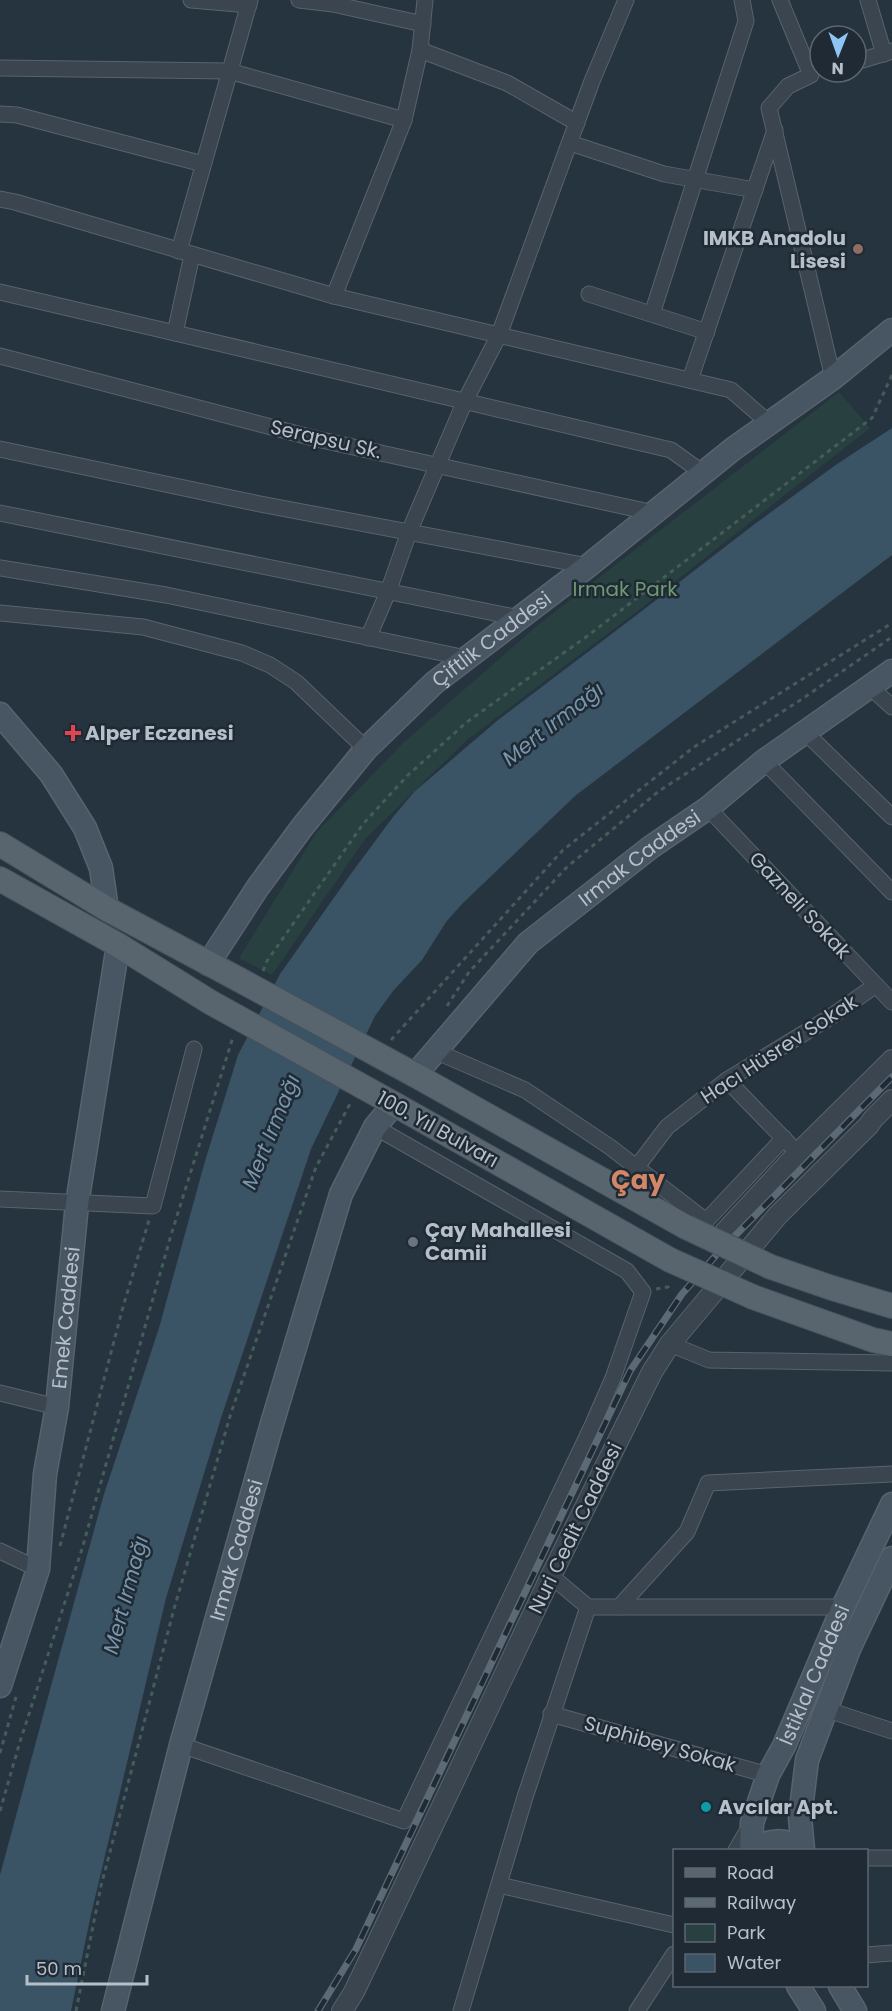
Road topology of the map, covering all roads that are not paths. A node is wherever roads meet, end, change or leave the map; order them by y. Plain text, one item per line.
1 (191, 0) edge
2 (299, 0) edge
3 (424, 0) edge
4 (626, 0) edge
5 (742, 0) edge
6 (780, 0) edge
7 (868, 0) edge
8 (249, 2) edge
9 (423, 24) junction
10 (420, 50) junction
11 (888, 52) edge
12 (808, 58) edge
13 (868, 58) edge
14 (0, 68) edge
15 (229, 70) junction
16 (808, 77) edge
17 (0, 114) edge
18 (404, 120) junction
19 (577, 123) junction
20 (775, 130) junction
21 (570, 142) junction
22 (203, 164) junction
23 (695, 180) junction
24 (754, 190) junction
25 (0, 199) edge
26 (185, 253) junction
27 (0, 292) edge
28 (589, 294) dead end
29 (334, 296) junction
30 (652, 314) junction
31 (892, 330) edge
32 (707, 332) junction
33 (175, 333) junction
34 (499, 334) junction
35 (0, 356) edge
36 (833, 378) junction
37 (690, 380) junction
38 (465, 401) junction
39 (769, 423) junction
40 (0, 449) edge
41 (438, 464) junction
42 (703, 473) junction
43 (0, 513) edge
44 (654, 513) junction
45 (409, 532) junction
46 (588, 566) junction
47 (0, 568) edge
48 (388, 592) junction
49 (0, 613) edge
50 (519, 618) junction
51 (368, 638) junction
52 (466, 658) junction
53 (892, 672) edge
54 (870, 687) junction
55 (892, 707) edge
56 (0, 714) edge
57 (805, 732) junction
58 (366, 749) junction
59 (764, 761) junction
60 (708, 808) junction
61 (892, 817) edge
62 (0, 844) edge
63 (0, 879) edge
64 (892, 892) edge
65 (107, 909) junction
66 (118, 945) junction
67 (208, 964) junction
68 (876, 985) junction
69 (892, 1002) edge
70 (194, 1049) dead end
71 (435, 1051) junction
72 (892, 1060) edge
73 (415, 1075) junction
74 (727, 1080) junction
75 (892, 1100) edge
76 (394, 1104) junction
77 (375, 1127) junction
78 (784, 1138) junction
79 (798, 1153) junction
80 (636, 1168) junction
81 (0, 1199) edge
82 (76, 1204) junction
83 (723, 1234) dead end
84 (892, 1306) edge
85 (670, 1344) junction
86 (887, 1353) edge
87 (0, 1393) edge
88 (57, 1407) junction
89 (892, 1474) edge
90 (892, 1504) edge
91 (0, 1551) edge
92 (892, 1558) edge
93 (38, 1569) junction
94 (551, 1576) junction
95 (588, 1607) junction
96 (619, 1607) junction
97 (843, 1607) junction
98 (4, 1659) edge
99 (9, 1688) edge
100 (825, 1709) junction
101 (551, 1714) junction
102 (892, 1731) edge
103 (181, 1745) junction
104 (768, 1775) junction
105 (752, 1823) junction
106 (737, 1849) edge
107 (750, 1849) edge
108 (758, 1849) edge
109 (796, 1849) edge
110 (803, 1849) edge
111 (868, 1858) edge
112 (892, 1858) edge
113 (499, 1885) junction
114 (673, 1924) edge
115 (892, 1953) edge
116 (868, 1954) edge
117 (673, 1957) edge
118 (799, 1987) edge
119 (841, 1987) edge
120 (113, 2011) edge
121 (342, 2011) edge
122 (462, 2011) edge
123 (637, 2011) edge
124 (814, 2011) edge
125 (855, 2011) edge

1 - 8 street
2 - 9 street
3 - 9 street
4 - 19 street
5 - 23 street
6 - 12 street
7 - 11 street
8 - 15 street
9 - 10 street
10 - 18 street
10 - 19 street
11 - 13 street
14 - 15 street
15 - 18 street
15 - 22 street
16 - 20 street
17 - 22 street
18 - 29 street
19 - 21 street
20 - 24 street
20 - 36 street
21 - 23 street
21 - 34 street
22 - 26 street
23 - 24 street
23 - 30 street
24 - 32 street
25 - 26 street
26 - 29 street
26 - 33 street
27 - 33 street
28 - 30 street
29 - 34 street
30 - 32 street
31 - 36 main road, Çiftlik Caddesi
32 - 37 street
33 - 38 street
34 - 37 street
34 - 38 street
35 - 41 street, Serapsu Sk.
36 - 39 main road, Çiftlik Caddesi
37 - 39 street
38 - 41 street
38 - 42 street
39 - 42 main road, Çiftlik Caddesi
40 - 45 street
41 - 44 street, Serapsu Sk.
41 - 45 street
42 - 44 main road, Çiftlik Caddesi
43 - 48 street
44 - 46 main road, Çiftlik Caddesi
45 - 46 street
45 - 48 street
46 - 50 main road, Çiftlik Caddesi
47 - 51 street
48 - 50 street
48 - 51 street
49 - 58 street
50 - 52 main road, Çiftlik Caddesi
51 - 52 street
52 - 58 main road, Çiftlik Caddesi
53 - 54 main road, Irmak Caddesi
54 - 55 street
54 - 57 main road, Irmak Caddesi
56 - 65 main road
57 - 59 main road, Irmak Caddesi
57 - 61 street
58 - 67 main road, Çiftlik Caddesi
59 - 60 main road, Irmak Caddesi
59 - 64 street
60 - 68 street, Gazneli Sokak
60 - 71 main road, Irmak Caddesi
62 - 65 main road, 100. Yıl Bulvarı
63 - 66 main road, 100. Yıl Bulvarı
65 - 67 main road, 100. Yıl Bulvarı
66 - 76 main road, 100. Yıl Bulvarı, bridge
66 - 82 main road, Emek Caddesi
67 - 73 main road, 100. Yıl Bulvarı, bridge
68 - 69 street, Gazneli Sokak
68 - 74 street, Hacı Hüsrev Sokak
70 - 82 street
71 - 73 main road, Irmak Caddesi
71 - 80 street
72 - 79 street
73 - 84 main road, 100. Yıl Bulvarı, bridge
74 - 78 street
74 - 80 street, Hacı Hüsrev Sokak
75 - 85 street, Nuri Cedit Caddesi
76 - 77 main road, Irmak Caddesi
76 - 86 main road, 100. Yıl Bulvarı, bridge
77 - 103 main road, Irmak Caddesi
77 - 103 street, Nuri Cedit Caddesi
78 - 79 street
78 - 80 street
79 - 83 street
81 - 82 street
82 - 88 main road, Emek Caddesi
85 - 86 street
85 - 94 street, Nuri Cedit Caddesi
87 - 88 street
88 - 93 main road, Emek Caddesi
89 - 96 street
90 - 97 main road, İstiklal Caddesi
91 - 93 street
92 - 100 main road, İstiklal Caddesi
93 - 98 main road, Emek Caddesi
94 - 95 street
94 - 121 street, Nuri Cedit Caddesi
95 - 96 street
95 - 101 street
96 - 97 street
97 - 104 main road, İstiklal Caddesi
98 - 99 main road, Emek Caddesi
100 - 102 street
100 - 110 main road, İstiklal Caddesi
101 - 104 street, Suphibey Sokak
101 - 113 street
103 - 120 main road, Irmak Caddesi
104 - 105 main road, İstiklal Caddesi
105 - 106 street
105 - 107 main road, İstiklal Caddesi
108 - 109 main road
111 - 112 street
113 - 114 street
113 - 122 street
115 - 116 street
117 - 123 street
118 - 124 main road
119 - 125 main road

